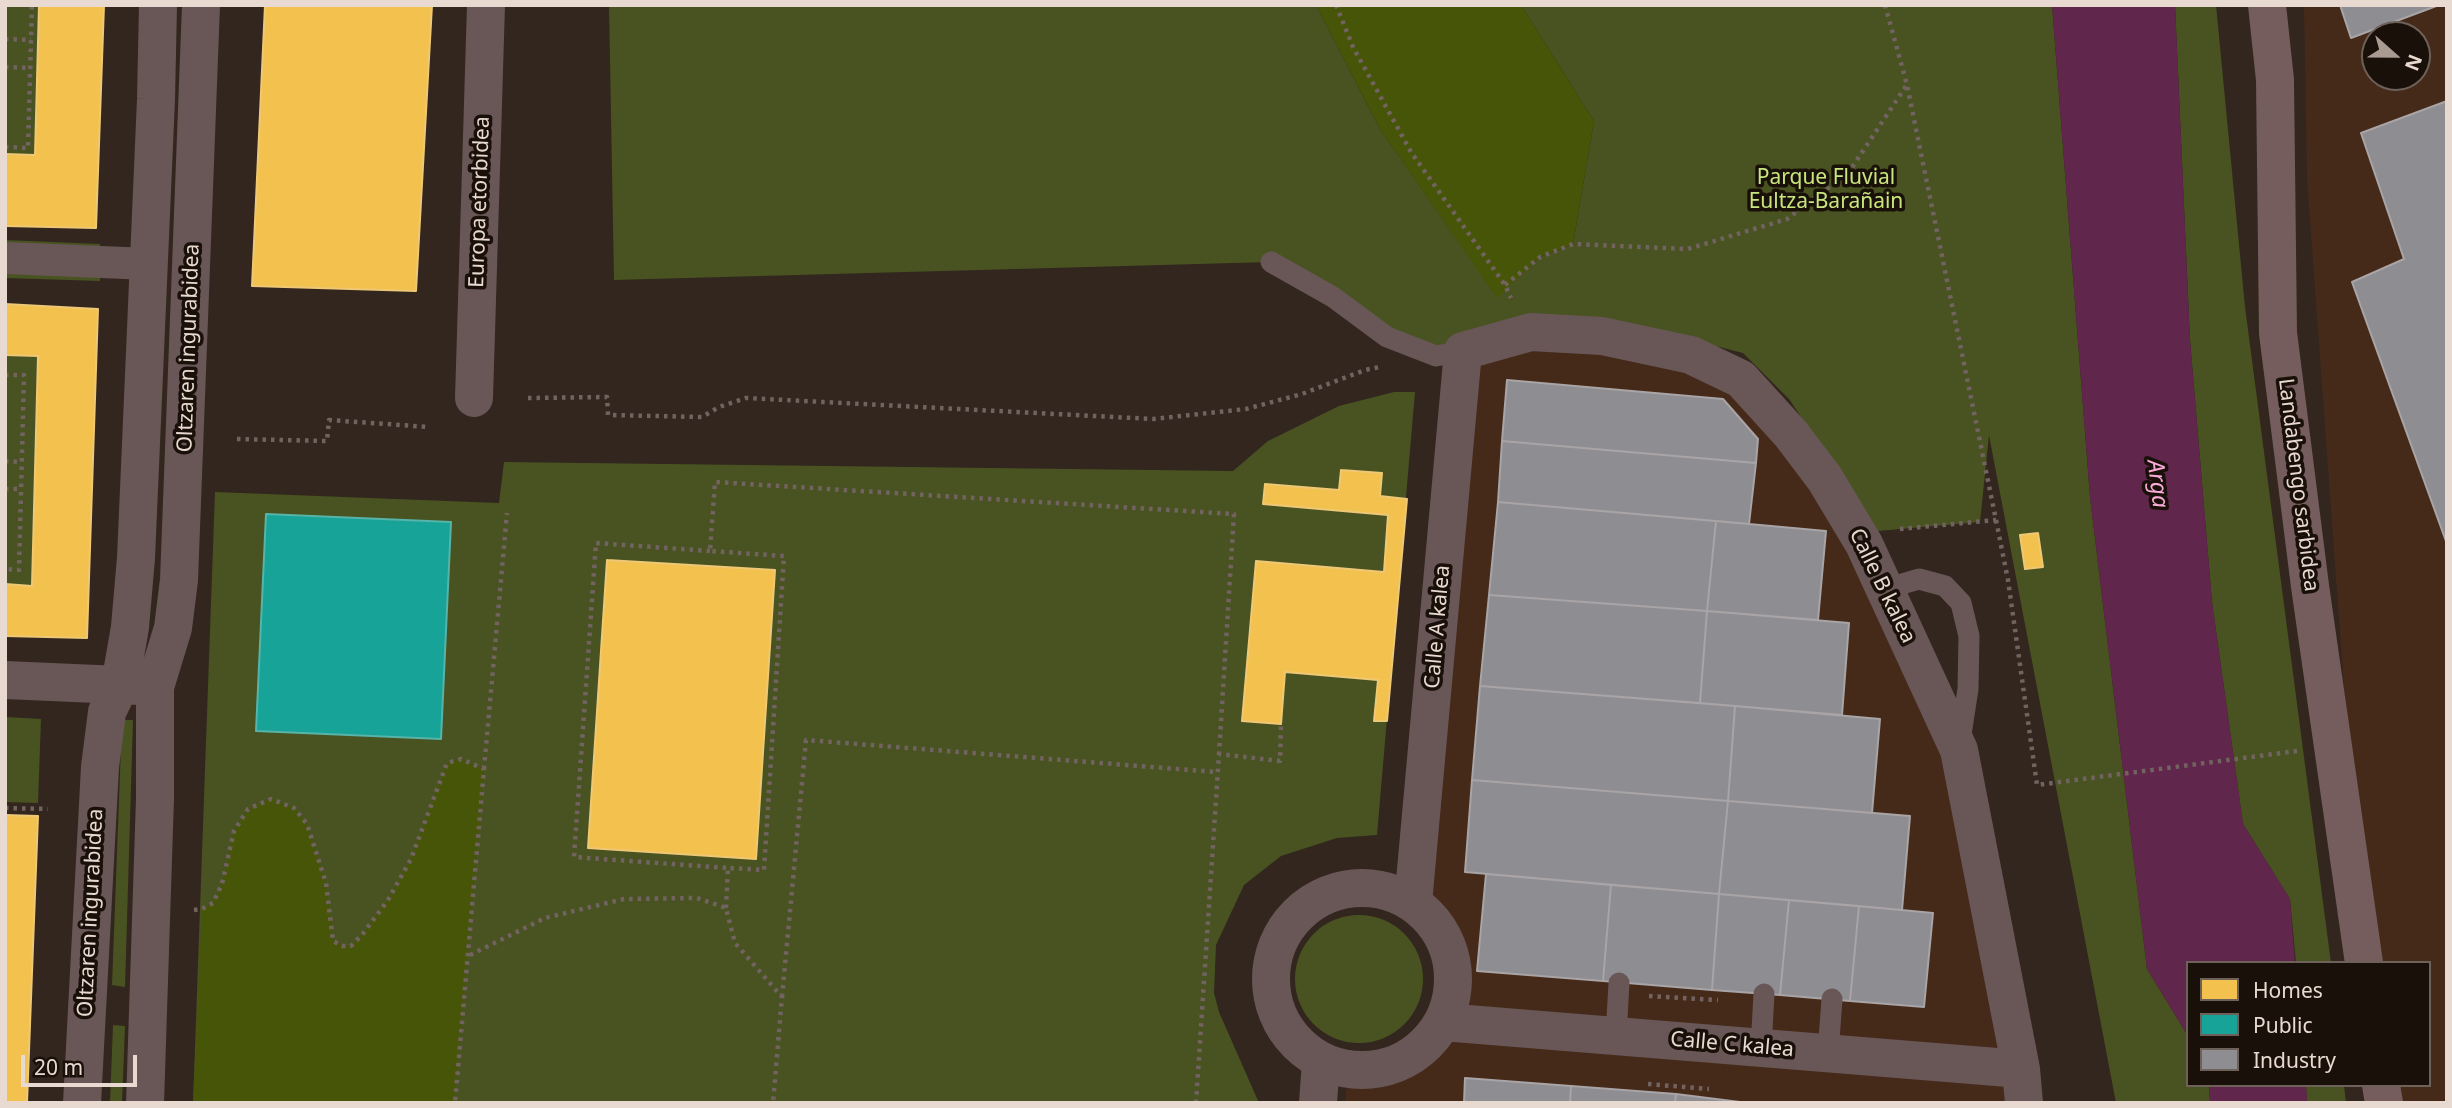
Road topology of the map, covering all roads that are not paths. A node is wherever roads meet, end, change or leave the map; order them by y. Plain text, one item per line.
1 (158, 5) edge
2 (201, 5) edge
3 (486, 5) edge
4 (2267, 5) edge
5 (5, 258) edge
6 (1271, 262) dead end
7 (149, 264) junction
8 (1449, 353) junction
9 (474, 398) dead end
10 (1885, 589) junction
11 (5, 680) edge
12 (138, 686) junction
13 (1959, 750) junction
14 (1413, 903) junction
15 (2364, 961) edge
16 (1619, 983) dead end
17 (1764, 994) dead end
18 (1832, 999) dead end
19 (1443, 1022) junction
20 (1616, 1036) junction
21 (1761, 1048) junction
22 (1828, 1053) junction
23 (1321, 1061) junction
24 (1378, 1086) edge
25 (2022, 1086) edge
26 (82, 1103) edge
27 (145, 1103) edge
28 (1318, 1103) edge

1 - 7 street, Oltzaren ingurabidea
2 - 12 street, Oltzaren ingurabidea
3 - 9 street, Europa etorbidea
4 - 15 highway, Landabengo sarbidea
5 - 7 street
6 - 8 lane
7 - 12 street, Oltzaren ingurabidea
8 - 10 street, Calle B kalea
8 - 14 street, Calle A kalea
10 - 13 street, Calle B kalea
10 - 13 lane
11 - 12 street
12 - 26 street, Oltzaren ingurabidea
12 - 27 street, Oltzaren ingurabidea
13 - 25 street, Calle B kalea
14 - 19 street
14 - 23 street
16 - 20 lane
17 - 21 lane
18 - 22 lane
19 - 20 street, Calle C kalea
19 - 24 street
20 - 21 street, Calle C kalea
21 - 22 street, Calle C kalea
22 - 25 street, Calle C kalea
23 - 24 street
23 - 28 street

